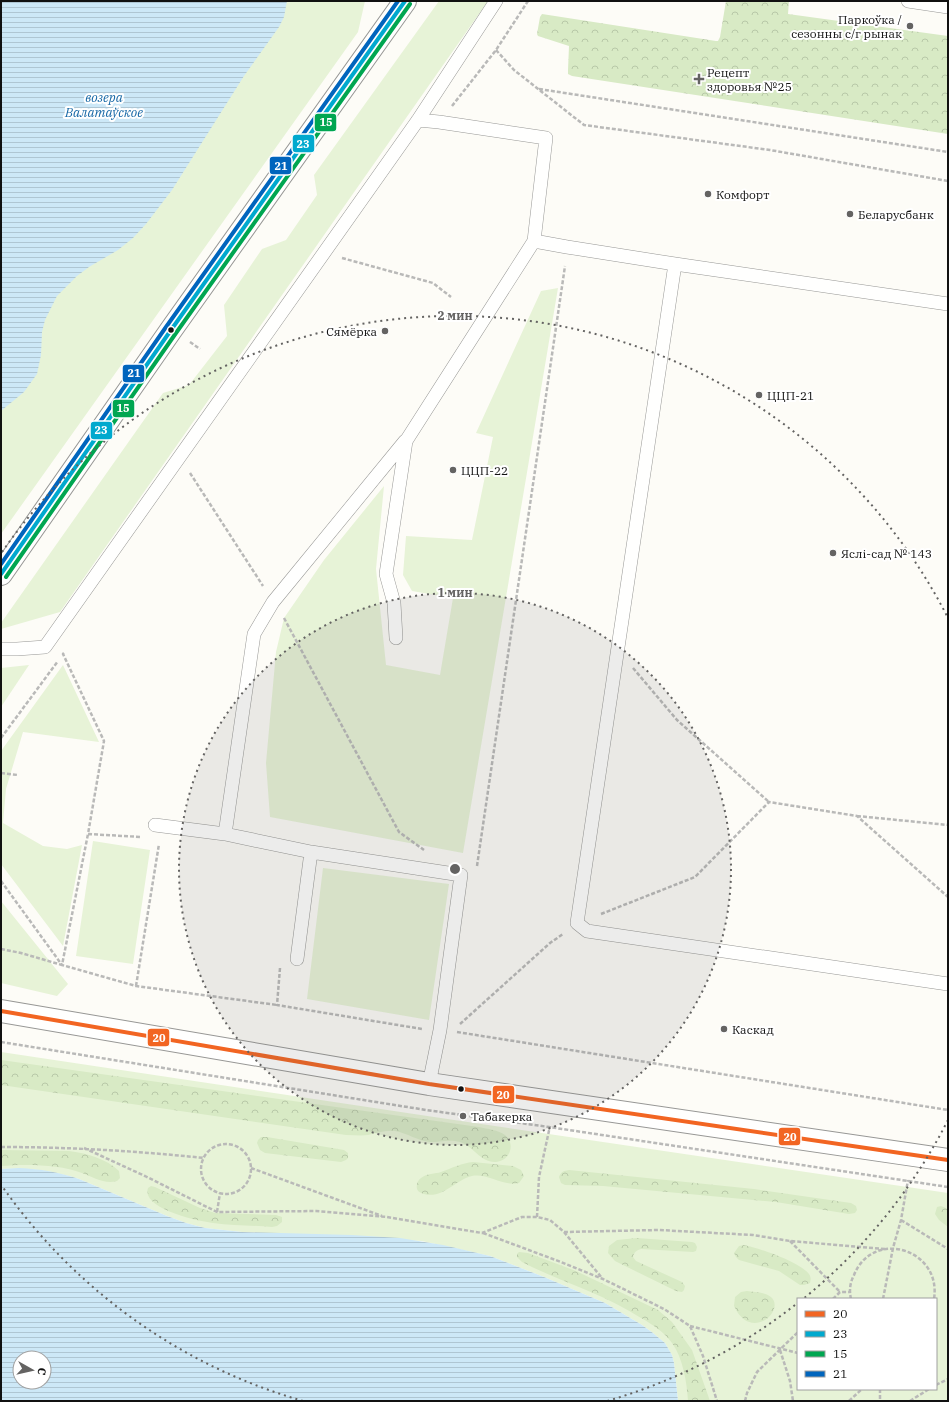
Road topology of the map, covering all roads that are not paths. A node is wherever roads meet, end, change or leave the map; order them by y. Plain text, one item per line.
1 (405, 1) edge
2 (496, 1) edge
3 (908, 1) edge
4 (948, 7) edge
5 (418, 120) junction
6 (534, 240) junction
7 (676, 264) junction
8 (948, 304) edge
9 (406, 441) junction
10 (1, 574) edge
11 (396, 638) dead end
12 (1, 649) edge
13 (155, 825) dead end
14 (225, 834) junction
15 (311, 852) junction
16 (297, 959) dead end
17 (948, 984) edge
18 (1, 1011) edge
19 (429, 1084) junction
20 (948, 1160) edge

1 - 10 street
2 - 5 lane
3 - 4 lane
5 - 6 lane
5 - 12 lane
6 - 7 lane
6 - 9 lane
7 - 8 lane
7 - 17 lane
9 - 11 lane
9 - 14 lane
13 - 14 lane
14 - 15 lane
15 - 16 lane
15 - 19 lane
18 - 19 street
19 - 20 street

